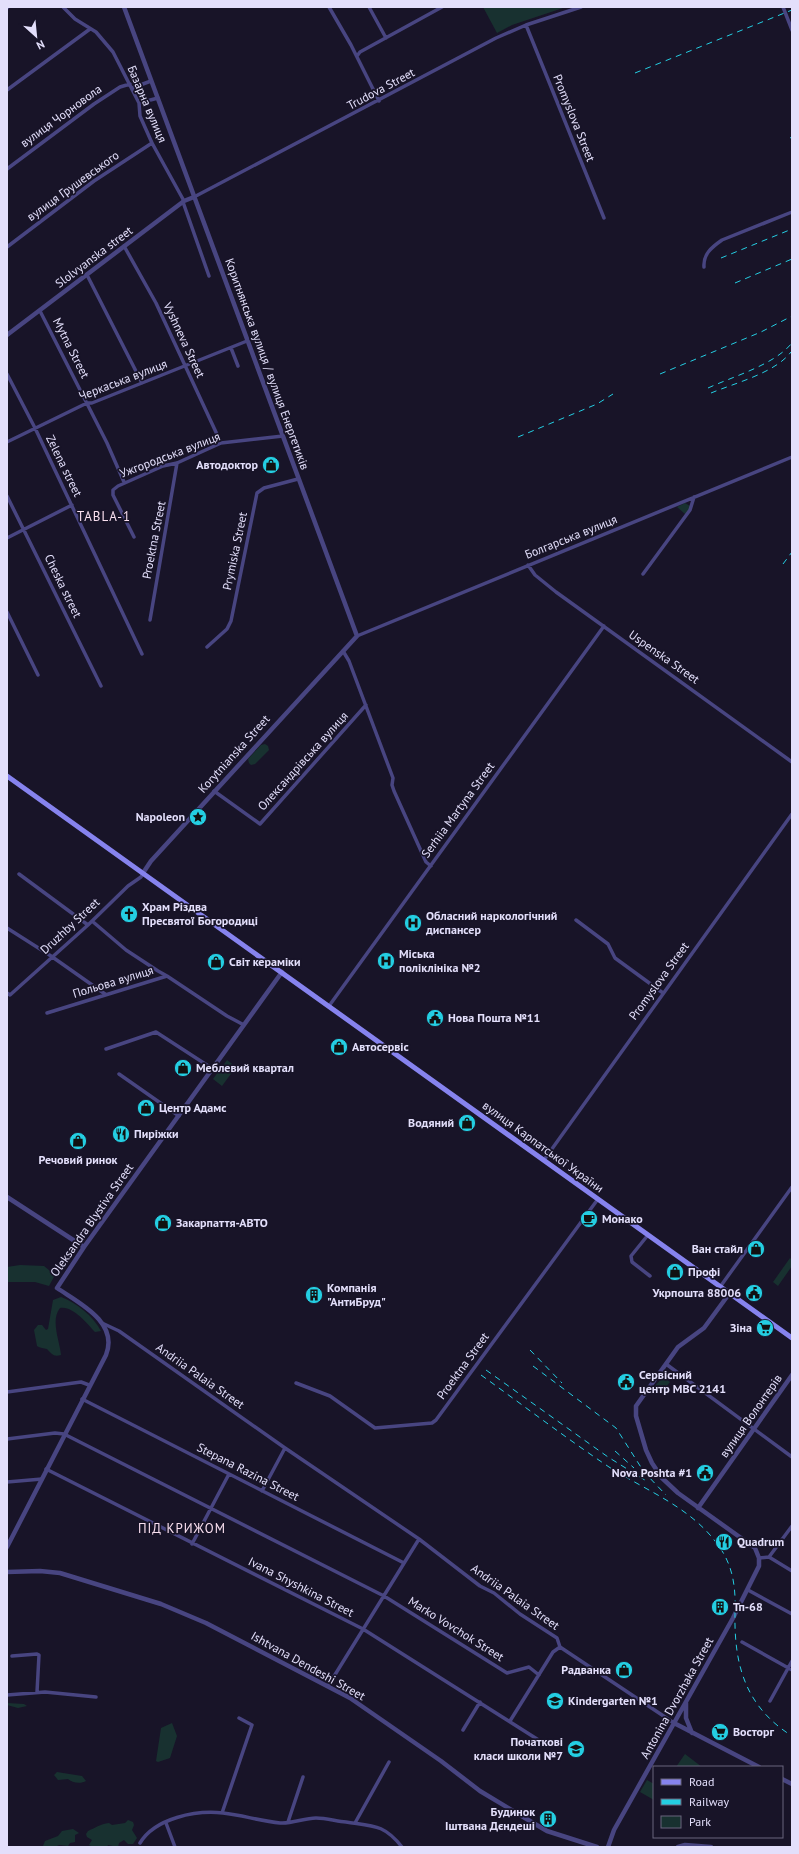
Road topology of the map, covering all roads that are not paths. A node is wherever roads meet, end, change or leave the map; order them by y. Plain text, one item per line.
1 (63, 7) edge
2 (124, 7) edge
3 (329, 7) edge
4 (369, 7) edge
5 (442, 7) edge
6 (581, 7) edge
7 (783, 7) edge
8 (526, 25) junction
9 (90, 29) junction
10 (792, 30) edge
11 (386, 38) junction
12 (357, 56) junction
13 (151, 80) junction
14 (130, 84) junction
15 (132, 88) junction
16 (7, 90) edge
17 (158, 98) junction
18 (379, 101) junction
19 (139, 103) junction
20 (152, 143) junction
21 (7, 169) edge
22 (194, 197) junction
23 (183, 202) junction
24 (792, 212) edge
25 (604, 218) dead end
26 (124, 246) junction
27 (7, 247) edge
28 (704, 267) dead end
29 (87, 275) junction
30 (209, 276) dead end
31 (40, 311) junction
32 (7, 335) edge
33 (247, 341) junction
34 (230, 348) junction
35 (185, 366) junction
36 (238, 366) dead end
37 (7, 374) edge
38 (142, 383) junction
39 (87, 403) junction
40 (35, 428) junction
41 (283, 436) junction
42 (7, 442) edge
43 (221, 443) junction
44 (792, 457) edge
45 (177, 463) junction
46 (298, 479) junction
47 (124, 482) junction
48 (7, 496) edge
49 (694, 497) junction
50 (72, 505) junction
51 (24, 528) junction
52 (134, 537) dead end
53 (7, 538) edge
54 (528, 565) junction
55 (643, 574) dead end
56 (7, 612) edge
57 (150, 620) dead end
58 (604, 626) junction
59 (357, 636) junction
60 (207, 647) dead end
61 (343, 652) junction
62 (142, 654) dead end
63 (38, 675) dead end
64 (100, 686) dead end
65 (366, 705) junction
66 (792, 762) edge
67 (7, 776) edge
68 (214, 791) junction
69 (792, 814) edge
70 (431, 866) junction
71 (143, 873) junction
72 (20, 874) dead end
73 (576, 920) dead end
74 (92, 921) junction
75 (88, 925) junction
76 (7, 928) edge
77 (52, 957) junction
78 (282, 972) junction
79 (167, 976) junction
80 (663, 993) junction
81 (9, 994) edge
82 (105, 994) junction
83 (329, 1006) junction
84 (47, 1013) dead end
85 (244, 1025) junction
86 (106, 1049) dead end
87 (213, 1069) junction
88 (119, 1074) dead end
89 (179, 1116) junction
90 (544, 1160) junction
91 (792, 1187) edge
92 (7, 1197) edge
93 (598, 1199) junction
94 (648, 1235) junction
95 (84, 1247) junction
96 (650, 1276) dead end
97 (720, 1287) junction
98 (729, 1294) junction
99 (102, 1323) junction
100 (792, 1338) edge
101 (666, 1364) junction
102 (792, 1375) edge
103 (296, 1382) dead end
104 (90, 1385) junction
105 (7, 1392) edge
106 (82, 1399) junction
107 (754, 1428) junction
108 (64, 1434) junction
109 (7, 1439) edge
110 (285, 1448) junction
111 (792, 1457) edge
112 (46, 1469) junction
113 (229, 1474) junction
114 (42, 1479) junction
115 (7, 1482) edge
116 (262, 1491) junction
117 (698, 1508) junction
118 (211, 1509) junction
119 (792, 1526) edge
120 (419, 1539) junction
121 (192, 1544) junction
122 (7, 1547) edge
123 (769, 1557) junction
124 (759, 1558) junction
125 (404, 1564) junction
126 (792, 1571) edge
127 (7, 1572) edge
128 (748, 1590) junction
129 (384, 1596) junction
130 (792, 1614) edge
131 (363, 1629) junction
132 (742, 1642) dead end
133 (560, 1646) junction
134 (12, 1656) dead end
135 (792, 1661) edge
136 (790, 1669) edge
137 (538, 1675) junction
138 (328, 1686) junction
139 (37, 1692) junction
140 (7, 1695) edge
141 (96, 1697) dead end
142 (480, 1702) junction
143 (686, 1702) junction
144 (770, 1702) dead end
145 (239, 1718) dead end
146 (510, 1721) junction
147 (674, 1723) junction
148 (463, 1730) dead end
149 (692, 1733) junction
150 (537, 1739) dead end
151 (389, 1762) dead end
152 (757, 1766) edge
153 (303, 1777) dead end
154 (783, 1780) edge
155 (792, 1784) edge
156 (222, 1813) junction
157 (288, 1822) junction
158 (166, 1823) junction
159 (355, 1823) junction
160 (140, 1843) dead end
161 (175, 1847) edge
162 (402, 1847) edge
163 (597, 1847) edge
164 (608, 1847) edge
165 (678, 1847) edge
166 (711, 1847) edge

1 - 9 street, Базарна вулиця
2 - 13 street, Коритнянська вулиця / вулиця Енергетиків
3 - 12 street
4 - 11 street
5 - 11 street
6 - 8 street, Trudova Street
7 - 10 street
8 - 18 street, Trudova Street
8 - 25 street, Promyslova Street
9 - 14 street, Базарна вулиця
9 - 16 street
11 - 12 street
12 - 18 street
13 - 15 street
13 - 17 street, Коритнянська вулиця / вулиця Енергетиків
14 - 15 street, Базарна вулиця
14 - 21 street, вулиця Чорновола
15 - 19 street, Базарна вулиця
17 - 19 street
17 - 22 street, Коритнянська вулиця / вулиця Енергетиків
18 - 22 street, Trudova Street
19 - 20 street, Базарна вулиця
20 - 23 street, Базарна вулиця
20 - 27 street, вулиця Грушевського
22 - 23 street, Slolvyanska street
22 - 33 street, Коритнянська вулиця / вулиця Енергетиків
23 - 26 street, Slolvyanska street
23 - 30 street, Базарна вулиця
24 - 28 street
26 - 29 street, Slolvyanska street
26 - 35 street, Vyshneva Street
29 - 31 street, Slolvyanska street
29 - 38 street
31 - 32 street, Slolvyanska street
31 - 39 street, Mytna Street
33 - 34 street, Черкаська вулиця
33 - 41 street, Коритнянська вулиця / вулиця Енергетиків
34 - 35 street, Черкаська вулиця
34 - 36 street
35 - 38 street, Черкаська вулиця
35 - 43 street, Vyshneva Street
37 - 40 street, Zelena street
38 - 39 street, Черкаська вулиця
39 - 40 street, Черкаська вулиця
39 - 47 street, Mytna Street
40 - 42 street, Черкаська вулиця
40 - 50 street, Zelena street
41 - 43 street, Ужгородська вулиця
41 - 46 street, Коритнянська вулиця / вулиця Енергетиків
43 - 45 street, Ужгородська вулиця
44 - 49 street, Болгарська вулиця
45 - 47 street, Ужгородська вулиця
45 - 57 street, Proektna Street
46 - 59 street, Коритнянська вулиця / вулиця Енергетиків
46 - 60 street, Prymiska Street
47 - 52 street, Ужгородська вулиця
48 - 51 street, Cheska street
49 - 54 street, Болгарська вулиця
49 - 55 street
50 - 51 street
50 - 62 street, Zelena street
51 - 53 street
51 - 64 street, Cheska street
54 - 58 street, Uspenska Street
54 - 59 street, Болгарська вулиця
56 - 63 street
58 - 66 street, Uspenska Street
58 - 70 street, Serhiia Martyna Street
59 - 61 street, Korytnianska Street
61 - 65 street
61 - 68 street, Korytnianska Street
65 - 68 street, Олександрівська вулиця
65 - 70 street
67 - 71 main road, вулиця Карпатської України
68 - 71 street, Korytnianska Street
69 - 80 street, Promyslova Street
70 - 83 street, Serhiia Martyna Street
71 - 74 street, Druzhby Street
71 - 78 main road, вулиця Карпатської України
72 - 75 street
73 - 80 street
74 - 75 street, Druzhby Street
74 - 79 street
75 - 77 street, Druzhby Street
76 - 77 street
77 - 81 street, Druzhby Street
77 - 82 street
78 - 83 main road, вулиця Карпатської України
78 - 85 street, Oleksandra Blystiva Street
79 - 82 street, Польова вулиця
79 - 85 street, Польова вулиця
80 - 90 street, Promyslova Street
82 - 84 street, Польова вулиця
83 - 90 main road, вулиця Карпатської України
85 - 87 street, Oleksandra Blystiva Street
86 - 87 street
87 - 89 street, Oleksandra Blystiva Street
88 - 89 street
89 - 95 street, Oleksandra Blystiva Street
90 - 93 main road, вулиця Карпатської України
91 - 97 street
92 - 95 street
93 - 94 main road, вулиця Карпатської України
93 - 103 street, Proektna Street
94 - 96 street
94 - 97 main road, вулиця Карпатської України
95 - 99 street, Oleksandra Blystiva Street
97 - 98 main road, вулиця Карпатської України
98 - 100 main road, вулиця Карпатської України
98 - 101 street
99 - 104 street, Oleksandra Blystiva Street
99 - 110 street, Andriia Palaia Street
101 - 107 street
101 - 117 street
102 - 107 street, вулиця Волонтерів
104 - 105 street
104 - 106 street, Oleksandra Blystiva Street
106 - 108 street, Oleksandra Blystiva Street
106 - 113 street, Stepana Razina Street
107 - 111 street
107 - 117 street, вулиця Волонтерів
108 - 109 street
108 - 112 street, Oleksandra Blystiva Street
108 - 118 street
110 - 116 street
110 - 120 street, Andriia Palaia Street
112 - 114 street, Oleksandra Blystiva Street
112 - 121 street, Ivana Shyshkina Street
113 - 116 street, Stepana Razina Street
113 - 118 street
114 - 115 street
114 - 122 street, Oleksandra Blystiva Street
116 - 125 street, Stepana Razina Street
117 - 124 street
118 - 121 street
118 - 129 street
119 - 123 street
120 - 125 street
120 - 133 street, Andriia Palaia Street
121 - 131 street, Ivana Shyshkina Street
123 - 124 street
123 - 126 street
124 - 128 street, Antonina Dvorzhaka Street
125 - 129 street
127 - 138 street, Ishtvana Dendeshi Street
128 - 130 street
128 - 143 street, Antonina Dvorzhaka Street
129 - 131 street
129 - 137 street, Marko Vovchok Street
131 - 138 street
131 - 142 street, Ivana Shyshkina Street
132 - 136 street
133 - 137 street
133 - 147 street, Andriia Palaia Street
134 - 139 street
135 - 136 street
136 - 144 street
137 - 146 street
138 - 163 street, Ishtvana Dendeshi Street
139 - 140 street
139 - 141 street
142 - 146 street, Ivana Shyshkina Street
142 - 148 street
143 - 147 street, Antonina Dvorzhaka Street
143 - 149 street
145 - 156 street
146 - 150 street, Ivana Shyshkina Street
147 - 149 street, Andriia Palaia Street
147 - 164 street, Antonina Dvorzhaka Street
149 - 152 street, Andriia Palaia Street
151 - 159 street
153 - 157 street
154 - 155 street
156 - 157 street
156 - 158 street
157 - 159 street
158 - 160 street
158 - 161 street
159 - 162 street
165 - 166 street

